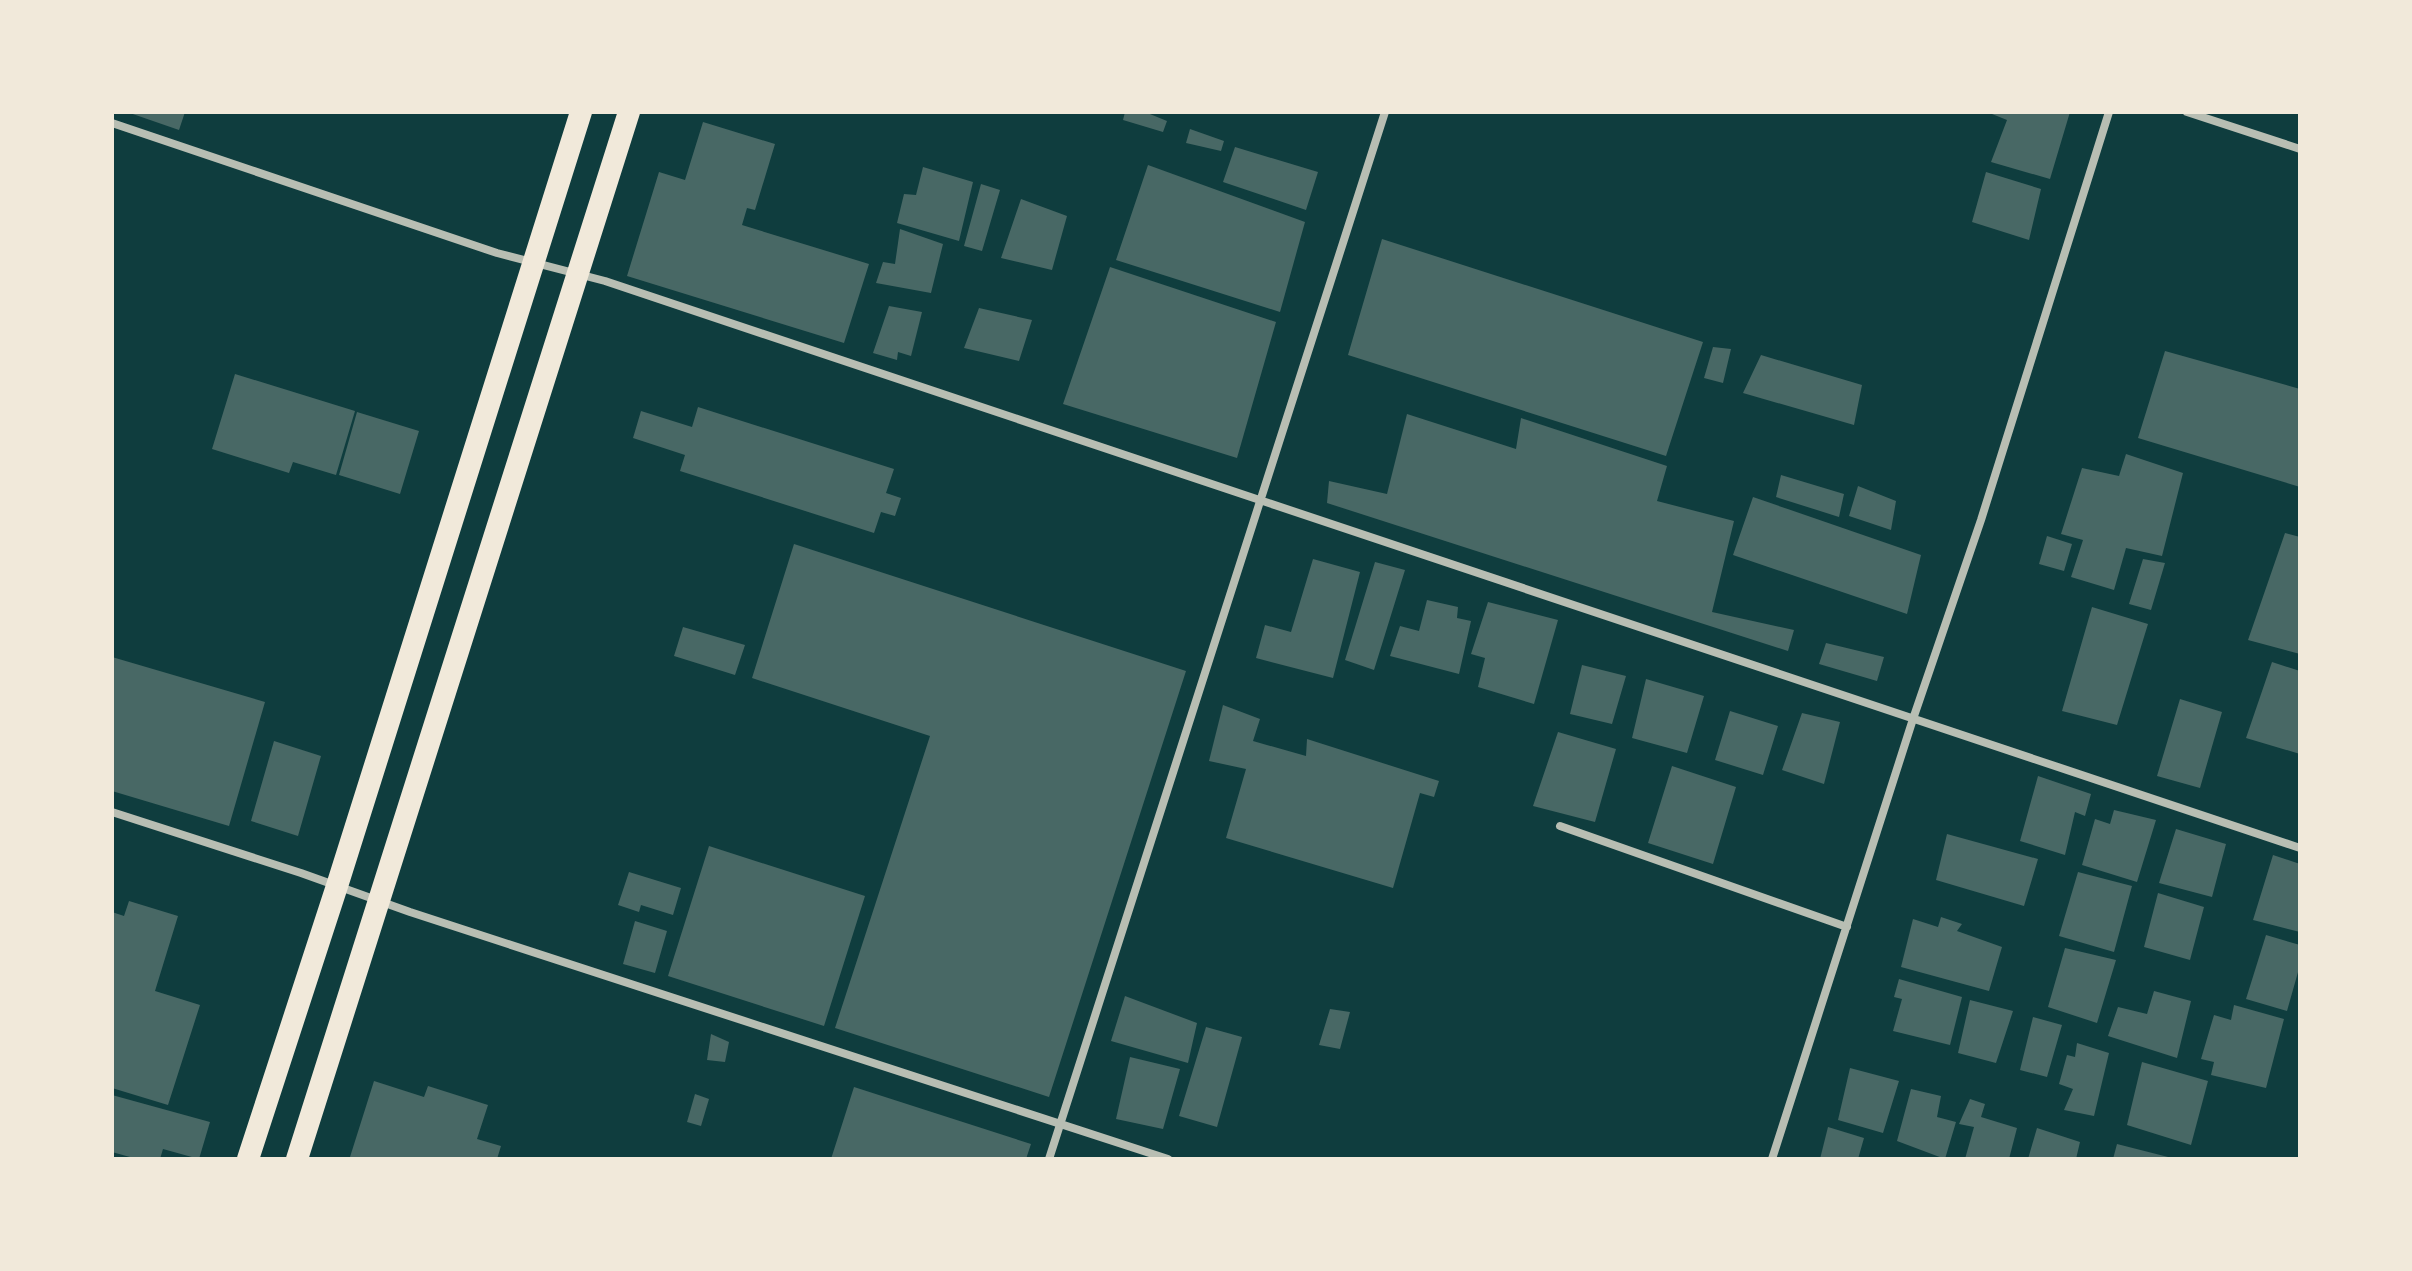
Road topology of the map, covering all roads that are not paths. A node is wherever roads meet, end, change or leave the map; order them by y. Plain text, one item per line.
1 (581, 112) edge
2 (629, 112) edge
3 (1385, 112) edge
4 (2109, 112) edge
5 (2187, 112) edge
6 (112, 123) edge
7 (2300, 149) edge
8 (534, 263) junction
9 (578, 274) junction
10 (1260, 500) junction
11 (1913, 719) junction
12 (112, 812) edge
13 (1560, 826) dead end
14 (2300, 848) edge
15 (337, 886) junction
16 (380, 901) junction
17 (1847, 927) junction
18 (1060, 1124) junction
19 (248, 1159) edge
20 (297, 1159) edge
21 (1049, 1159) edge
22 (1168, 1159) edge
23 (1772, 1159) edge

1 - 8 highway
2 - 9 highway
3 - 10 street
4 - 11 street
5 - 7 street
6 - 8 street
8 - 9 street
8 - 15 highway
9 - 10 street
9 - 16 highway
10 - 11 street
10 - 18 street
11 - 14 street
11 - 17 street
12 - 15 street
13 - 17 street
15 - 16 street
15 - 19 highway
16 - 18 street
16 - 20 highway
17 - 23 street
18 - 21 street
18 - 22 street

